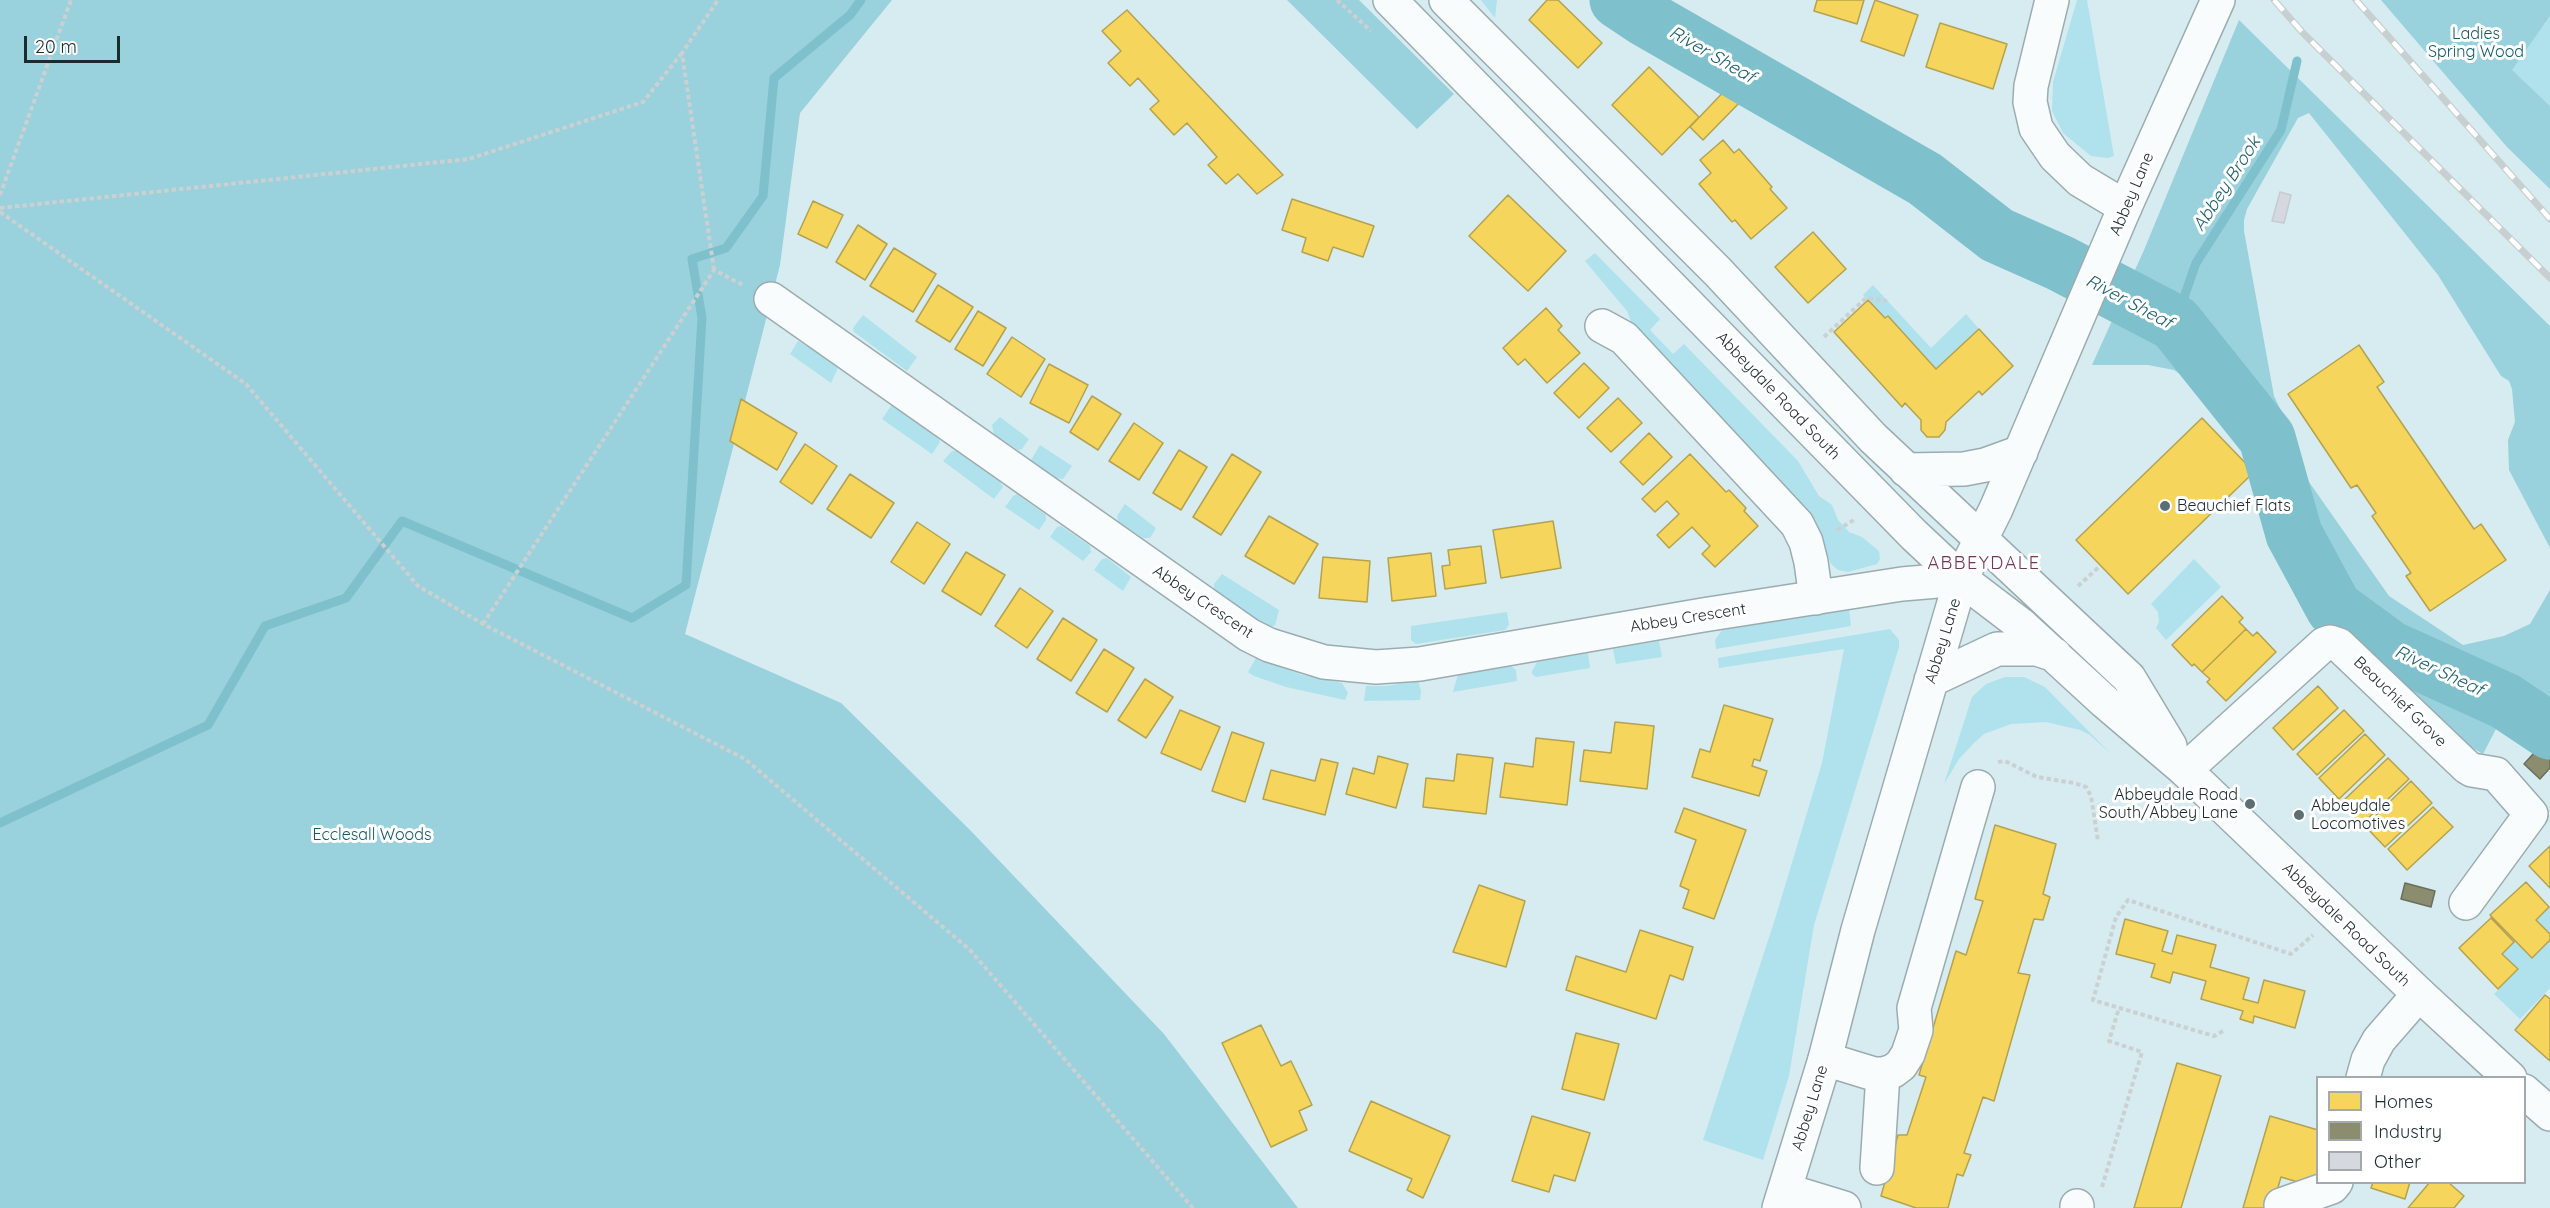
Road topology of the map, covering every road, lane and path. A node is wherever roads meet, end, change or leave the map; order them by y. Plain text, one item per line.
1 (72, 0) edge
2 (718, 0) edge
3 (1390, 0) edge
4 (1446, 0) edge
5 (2052, 0) edge
6 (2218, 0) edge
7 (682, 53) junction
8 (0, 195) edge
9 (2126, 207) junction
10 (0, 210) edge
11 (771, 299) dead end
12 (1887, 301) dead end
13 (1602, 326) dead end
14 (1799, 360) junction
15 (2021, 452) junction
16 (1906, 470) junction
17 (1981, 539) junction
18 (2100, 566) dead end
19 (2094, 571) dead end
20 (1961, 579) junction
21 (1816, 598) junction
22 (483, 624) junction
23 (2055, 655) junction
24 (1931, 680) junction
25 (2185, 770) junction
26 (1978, 787) joint
27 (2098, 841) dead end
28 (2466, 903) dead end
29 (2336, 915) junction
30 (2419, 994) junction
31 (2119, 1008) junction
32 (2223, 1031) dead end
33 (1825, 1059) junction
34 (1883, 1074) junction
35 (2363, 1076) edge
36 (2509, 1076) edge
37 (2526, 1093) edge
38 (2550, 1114) edge
39 (1877, 1168) dead end
40 (2334, 1184) edge
41 (1782, 1199) edge
42 (2084, 1204) edge
43 (2281, 1205) dead end
44 (1193, 1208) edge
45 (1844, 1208) edge

1 - 8 path
2 - 7 path
3 - 20 main road, Abbeydale Road South
4 - 14 main road, Abbeydale Road South
5 - 9 main road
6 - 9 main road, Abbey Lane
7 - 10 path
7 - 22 path
9 - 15 main road, Abbey Lane
10 - 22 path
11 - 21 main road, Abbey Crescent
12 - 14 path
13 - 21 main road
14 - 16 main road, Abbeydale Road South
15 - 16 main road
15 - 17 main road, Abbey Lane
16 - 17 main road, Abbeydale Road South
17 - 20 main road, Abbey Lane
17 - 25 main road, Abbeydale Road South
18 - 19 path
20 - 21 main road, Abbey Crescent
20 - 23 main road, Abbeydale Road South
20 - 24 main road, Abbey Lane
22 - 44 path
23 - 24 main road
23 - 25 main road, Abbeydale Road South
24 - 33 main road, Abbey Lane
25 - 28 main road, Beauchief Grove
25 - 29 main road, Abbeydale Road South
26 - 27 path
26 - 34 main road
29 - 30 main road, Abbeydale Road South
29 - 31 path
30 - 35 main road
30 - 36 main road, Abbeydale Road South
31 - 32 path
31 - 42 path
33 - 34 main road
33 - 41 main road, Abbey Lane
34 - 39 main road
37 - 38 main road
40 - 43 main road
41 - 45 main road

